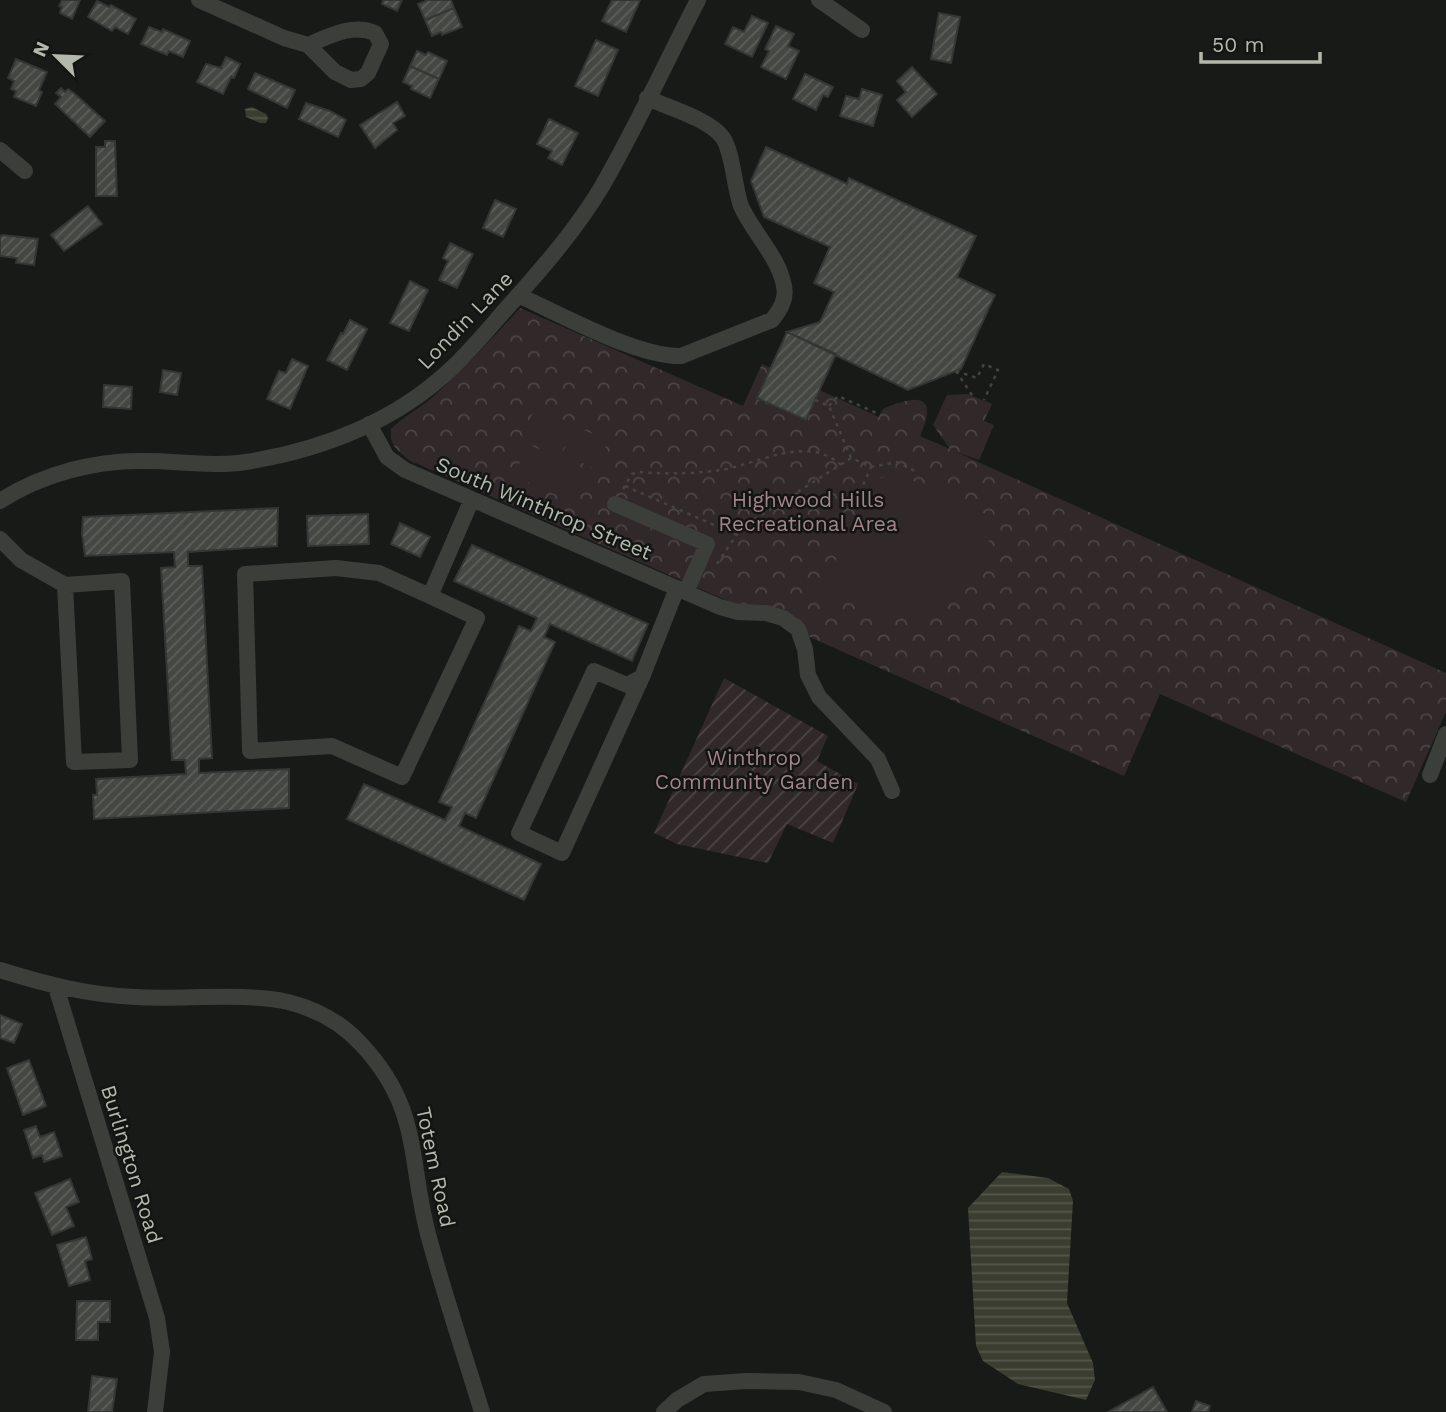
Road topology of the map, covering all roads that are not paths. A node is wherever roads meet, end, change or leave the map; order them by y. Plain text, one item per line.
1 (199, 0) edge
2 (698, 0) edge
3 (819, 0) edge
4 (862, 30) dead end
5 (308, 45) dead end
6 (648, 98) junction
7 (0, 150) edge
8 (25, 171) dead end
9 (518, 295) junction
10 (369, 425) junction
11 (472, 499) junction
12 (0, 501) edge
13 (615, 504) road end
14 (0, 539) edge
15 (65, 585) junction
16 (682, 590) junction
17 (430, 596) junction
18 (642, 677) junction
19 (1446, 734) edge
20 (1430, 775) dead end
21 (892, 791) dead end
22 (0, 970) edge
23 (56, 987) junction
24 (870, 1409) edge
25 (155, 1412) edge
26 (482, 1412) edge
27 (664, 1412) edge
28 (884, 1412) edge

1 - 5 street
2 - 6 street, Londin Lane
3 - 4 street
6 - 9 street, Londin Lane
6 - 9 street
7 - 8 street
9 - 10 street, Londin Lane
10 - 11 street, South Winthrop Street
10 - 12 street, Londin Lane
11 - 16 street, South Winthrop Street
11 - 17 street
13 - 16 street
14 - 15 street
15 - 15 street
16 - 18 street
16 - 21 street, South Winthrop Street
17 - 17 street
18 - 18 street
19 - 20 street
22 - 23 street
23 - 25 street, Burlington Road
23 - 26 street, Totem Road
24 - 27 street
24 - 28 street

